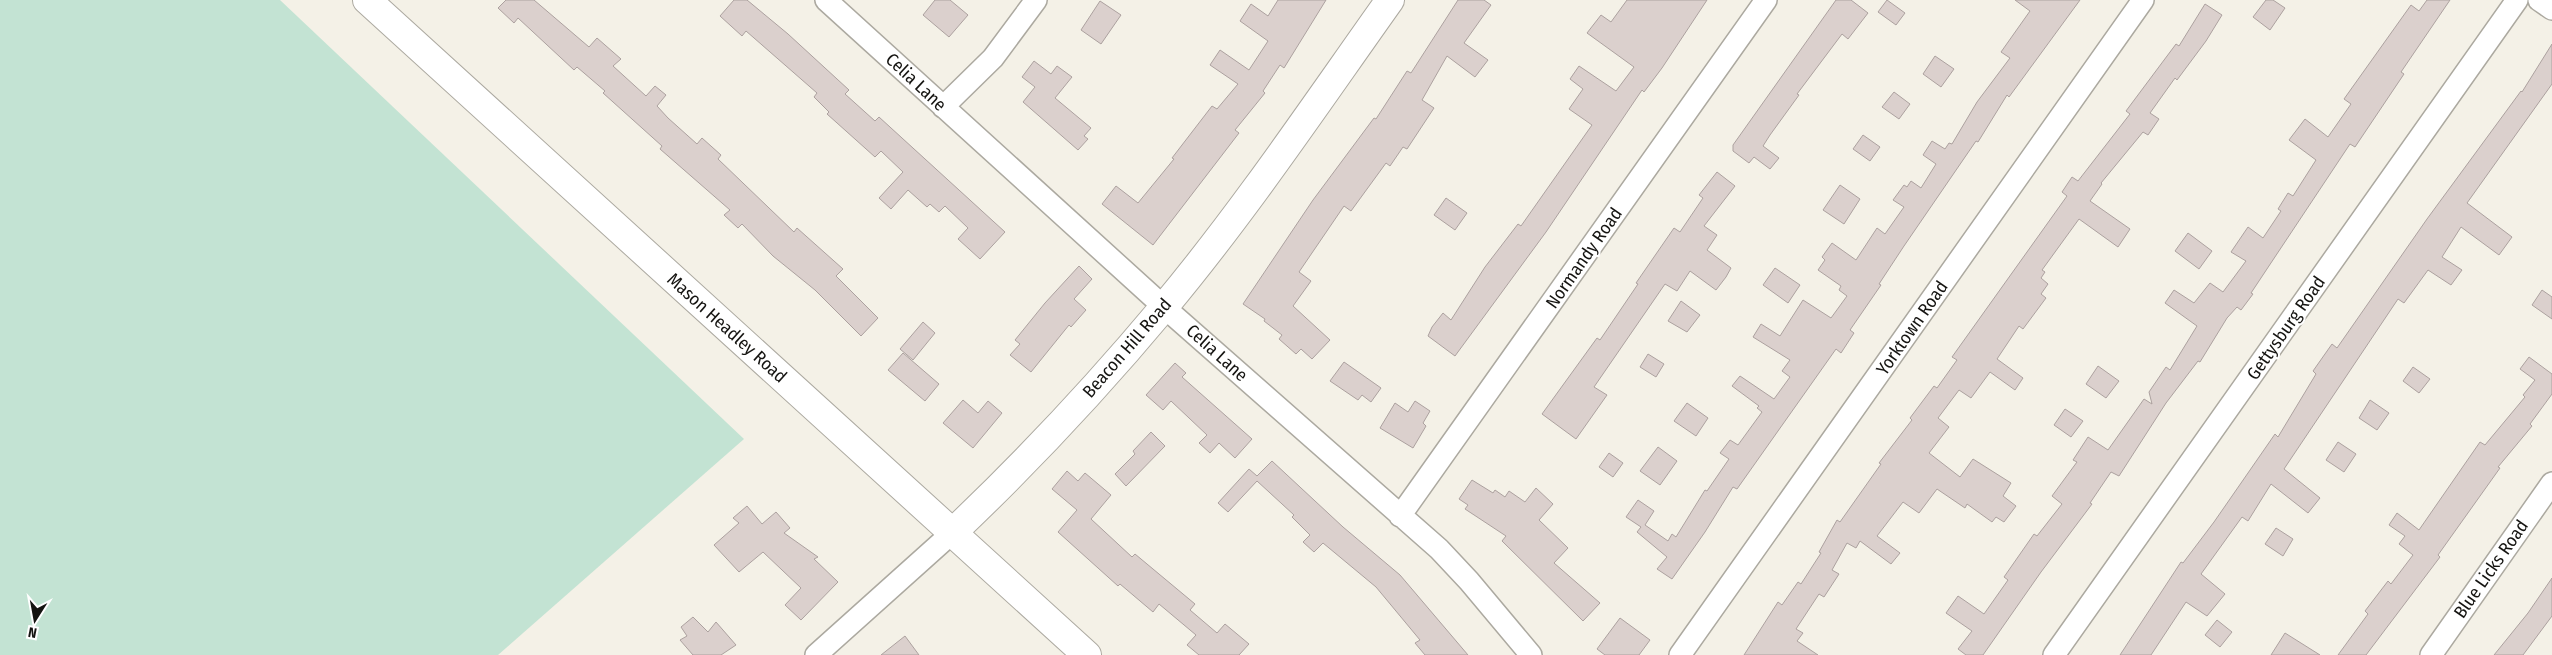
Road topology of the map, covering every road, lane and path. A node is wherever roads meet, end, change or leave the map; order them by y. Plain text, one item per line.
1 (367, 0) edge
2 (826, 0) edge
3 (1036, 0) edge
4 (1390, 0) edge
5 (1766, 0) edge
6 (2144, 0) edge
7 (2517, 0) edge
8 (2539, 0) edge
9 (2552, 9) edge
10 (943, 107) junction
11 (1164, 306) junction
12 (2552, 483) edge
13 (1400, 516) junction
14 (952, 533) junction
15 (816, 655) edge
16 (1087, 655) edge
17 (1530, 655) edge
18 (1680, 655) edge
19 (2054, 655) edge
20 (2431, 655) edge

1 - 14 main road, Mason Headley Road
2 - 10 street, Celia Lane
3 - 10 street
4 - 11 main road, Beacon Hill Road
5 - 13 street, Normandy Road
6 - 18 street, Yorktown Road
7 - 19 street, Gettysburg Road
8 - 9 street
10 - 11 street, Celia Lane
11 - 13 street, Celia Lane
11 - 14 main road, Beacon Hill Road
12 - 20 street, Blue Licks Road
13 - 17 street, Celia Lane
14 - 15 street, Beacon Hill Road
14 - 16 main road, Mason Headley Road

